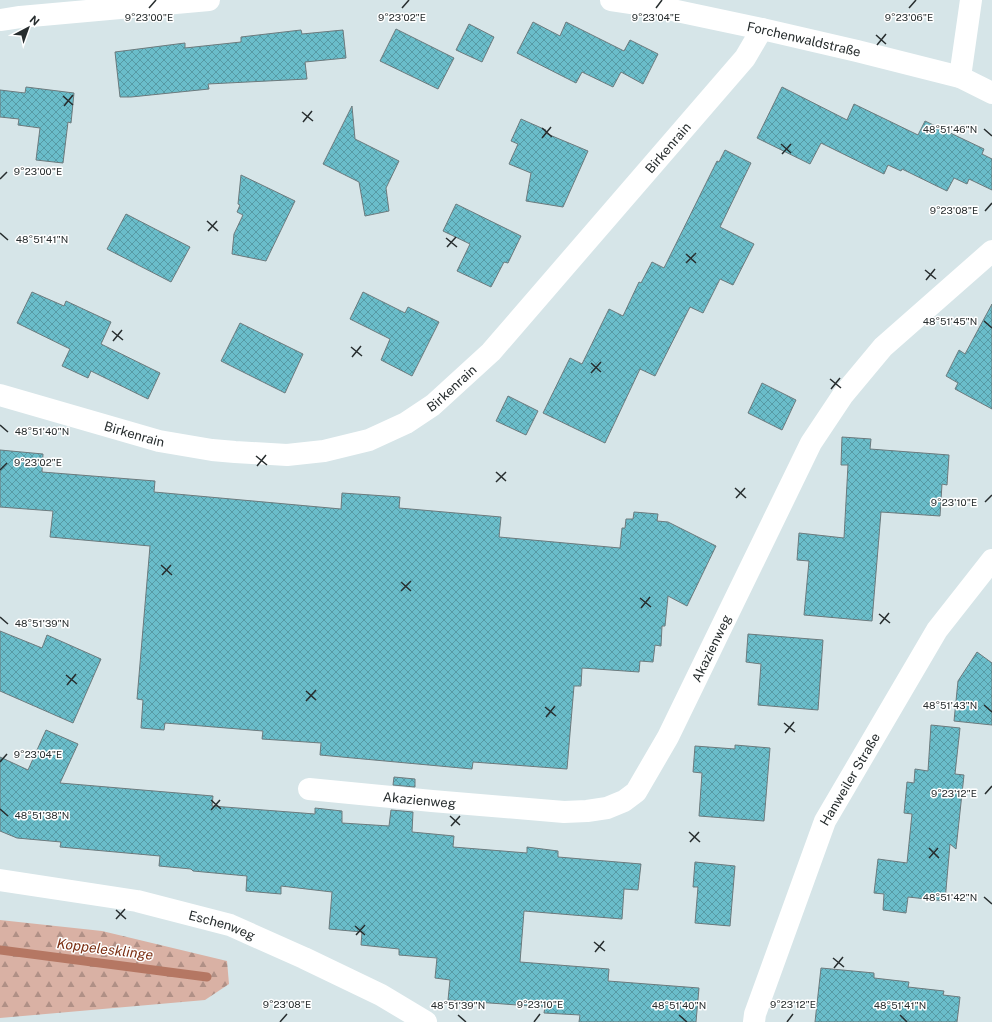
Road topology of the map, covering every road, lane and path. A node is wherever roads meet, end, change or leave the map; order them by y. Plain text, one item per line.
1 (209, 0) edge
2 (611, 0) edge
3 (971, 0) edge
4 (0, 20) edge
5 (762, 29) junction
6 (960, 77) junction
7 (992, 93) edge
8 (992, 251) edge
9 (0, 395) edge
10 (992, 560) edge
11 (310, 789) dead end
12 (0, 880) edge
13 (426, 1022) edge
14 (754, 1022) edge

1 - 4 street
2 - 5 street, Forchenwaldstraße
3 - 6 street
5 - 6 street, Forchenwaldstraße
5 - 9 street, Birkenrain
6 - 7 street, Forchenwaldstraße
8 - 11 street, Akazienweg
10 - 14 street, Hanweiler Straße
12 - 13 street, Eschenweg

